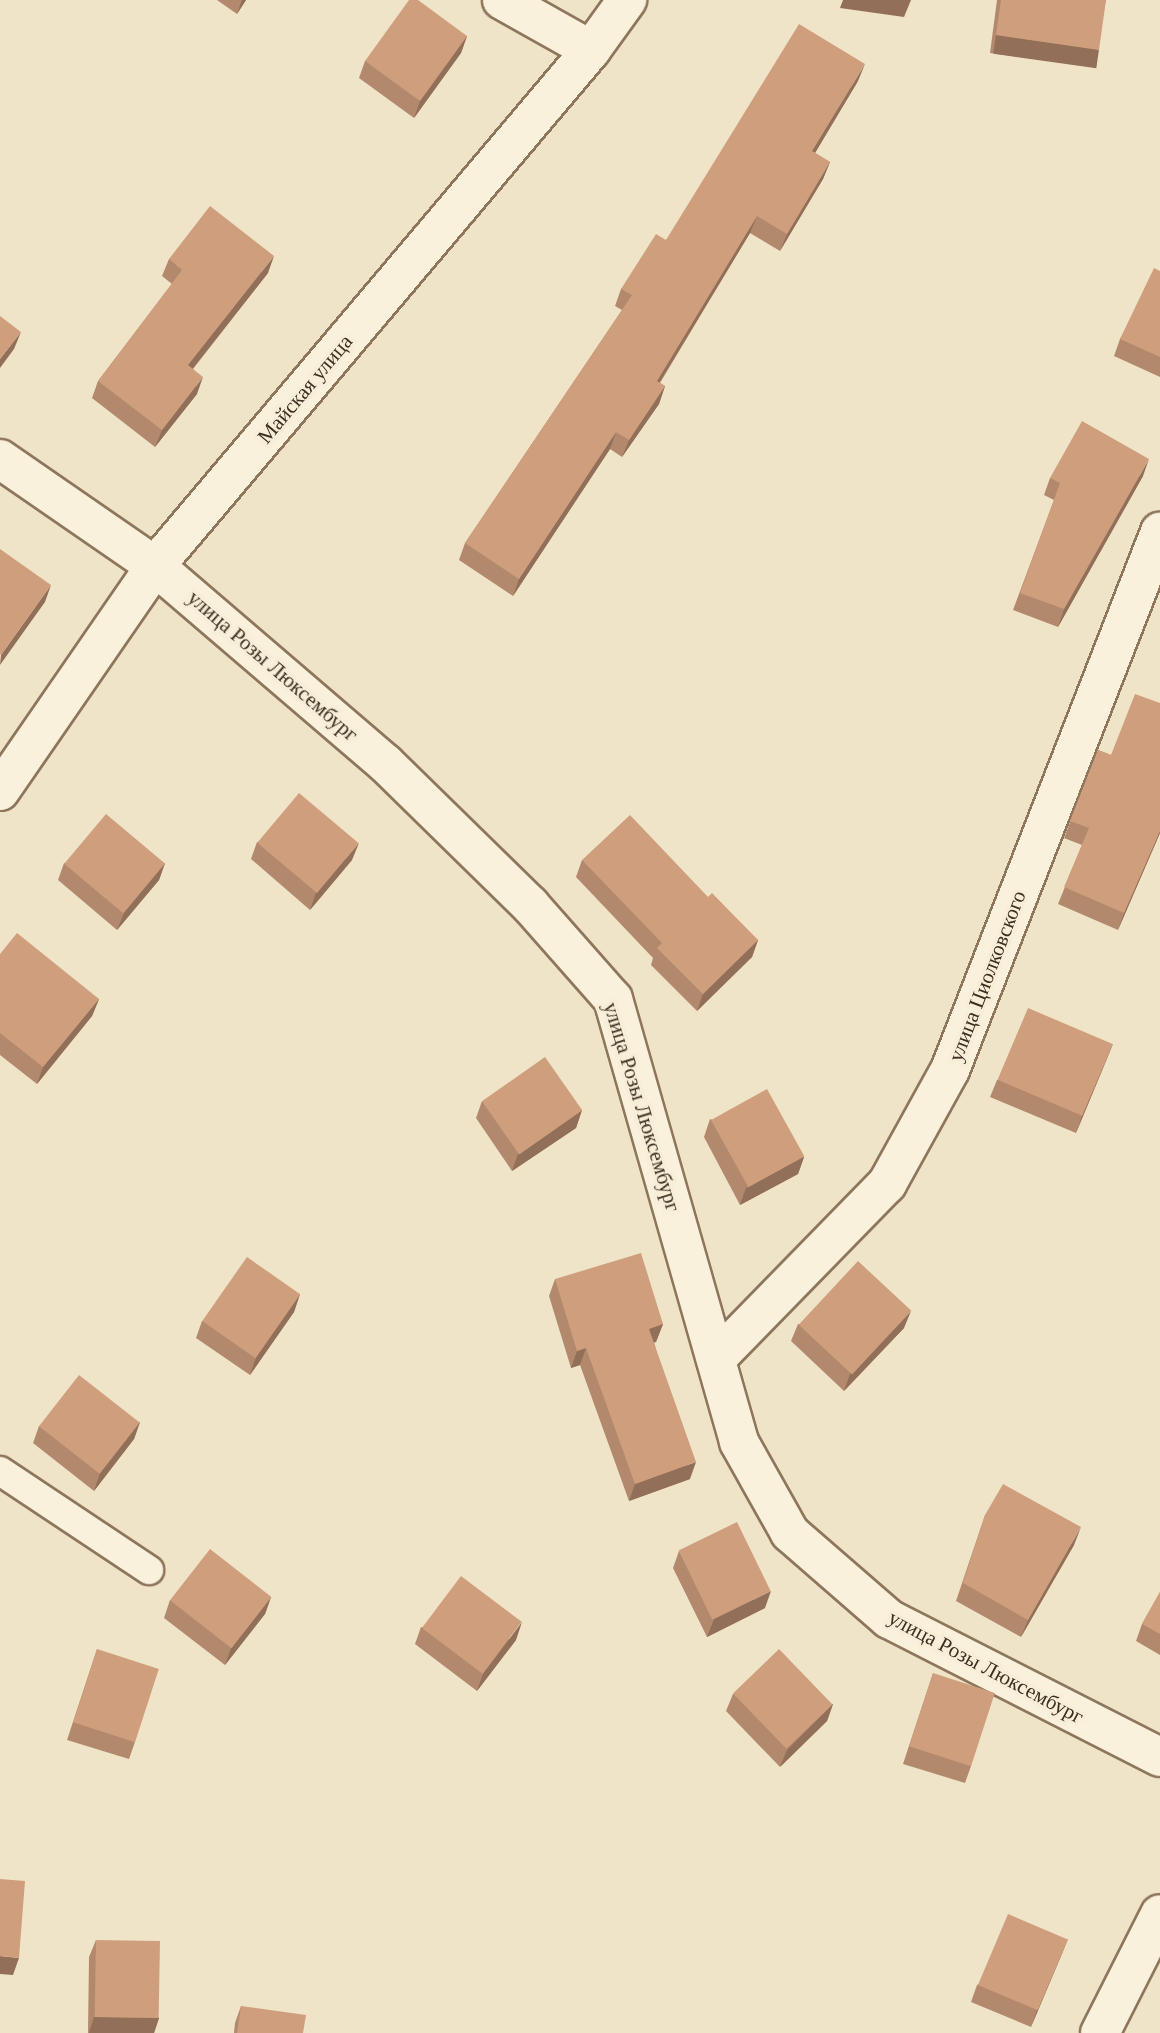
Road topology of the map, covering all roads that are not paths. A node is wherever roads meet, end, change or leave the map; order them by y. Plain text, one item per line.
1 (502, 0) edge
2 (627, 0) edge
3 (591, 50) junction
4 (0, 459) edge
5 (1160, 532) edge
6 (155, 566) junction
7 (0, 791) edge
8 (716, 1359) junction
9 (0, 1471) edge
10 (149, 1570) dead end
11 (1160, 1757) edge
12 (1160, 1914) edge
13 (1100, 2033) edge

1 - 3 street
2 - 3 street, Майская улица
3 - 6 street, Майская улица
4 - 6 street, улица Розы Люксембург
5 - 8 street, улица Циолковского
6 - 7 street, Майская улица
6 - 8 street, улица Розы Люксембург
8 - 11 street, улица Розы Люксембург
9 - 10 lane
12 - 13 street

